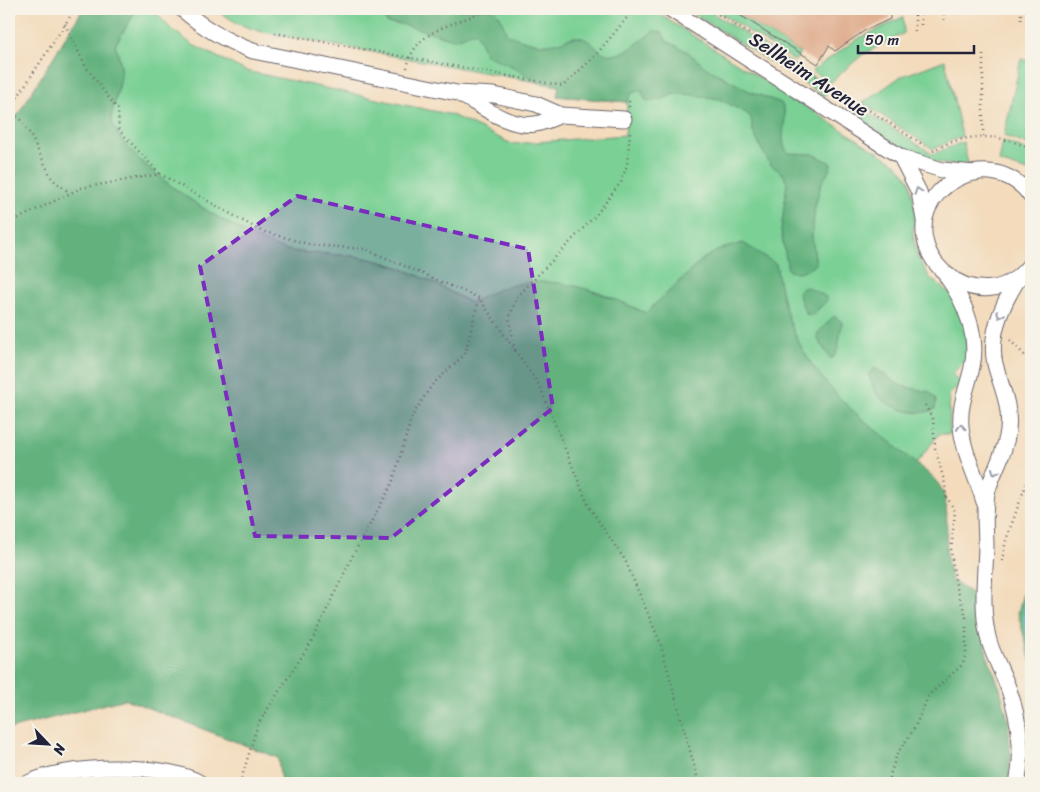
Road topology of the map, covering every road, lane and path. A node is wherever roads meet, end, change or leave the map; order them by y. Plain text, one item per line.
1 (75, 9) edge
2 (182, 9) edge
3 (488, 9) edge
4 (634, 9) edge
5 (670, 9) edge
6 (710, 9) edge
7 (915, 9) edge
8 (921, 9) edge
9 (944, 9) edge
10 (1020, 9) edge
11 (1021, 20) dead end
12 (944, 22) dead end
13 (65, 24) junction
14 (922, 29) dead end
15 (915, 31) dead end
16 (275, 33) dead end
17 (983, 55) dead end
18 (409, 57) junction
19 (404, 82) junction
20 (831, 86) dead end
21 (457, 92) junction
22 (630, 98) dead end
23 (861, 105) dead end
24 (9, 110) edge
25 (561, 115) junction
26 (627, 120) junction
27 (983, 136) junction
28 (1031, 149) edge
29 (901, 157) junction
30 (974, 173) junction
31 (160, 174) junction
32 (1024, 181) edge
33 (70, 193) junction
34 (1031, 197) edge
35 (9, 223) edge
36 (925, 228) junction
37 (1027, 268) edge
38 (944, 274) junction
39 (479, 298) junction
40 (997, 325) junction
41 (516, 351) junction
42 (1031, 362) edge
43 (925, 405) dead end
44 (1031, 470) edge
45 (985, 506) junction
46 (1001, 566) dead end
47 (28, 783) edge
48 (200, 783) edge
49 (240, 783) edge
50 (699, 783) edge
51 (890, 783) edge
52 (1017, 783) edge

1 - 13 path
2 - 19 street
3 - 18 path
4 - 18 path
5 - 29 street, Sellheim Avenue
6 - 20 path
7 - 15 path
8 - 14 path
9 - 12 path
10 - 11 path
13 - 24 path
13 - 31 path
16 - 18 path
17 - 27 path
18 - 19 path
19 - 21 street
21 - 25 street
21 - 25 street
22 - 26 path
23 - 27 path
24 - 33 path
25 - 26 street
26 - 41 path
27 - 28 path
29 - 30 street, Sellheim Avenue
36 -> 29 street
30 - 32 street, Sellheim Avenue
30 - 36 street
31 - 33 path
31 - 39 path
32 - 34 street
33 - 35 path
36 - 38 street
37 - 38 street
37 -> 40 street
45 -> 38 street
39 - 41 path
39 - 49 path
40 - 42 path
40 -> 45 street
41 - 50 path
43 - 51 path
44 - 46 path
45 - 52 street
47 - 48 street

